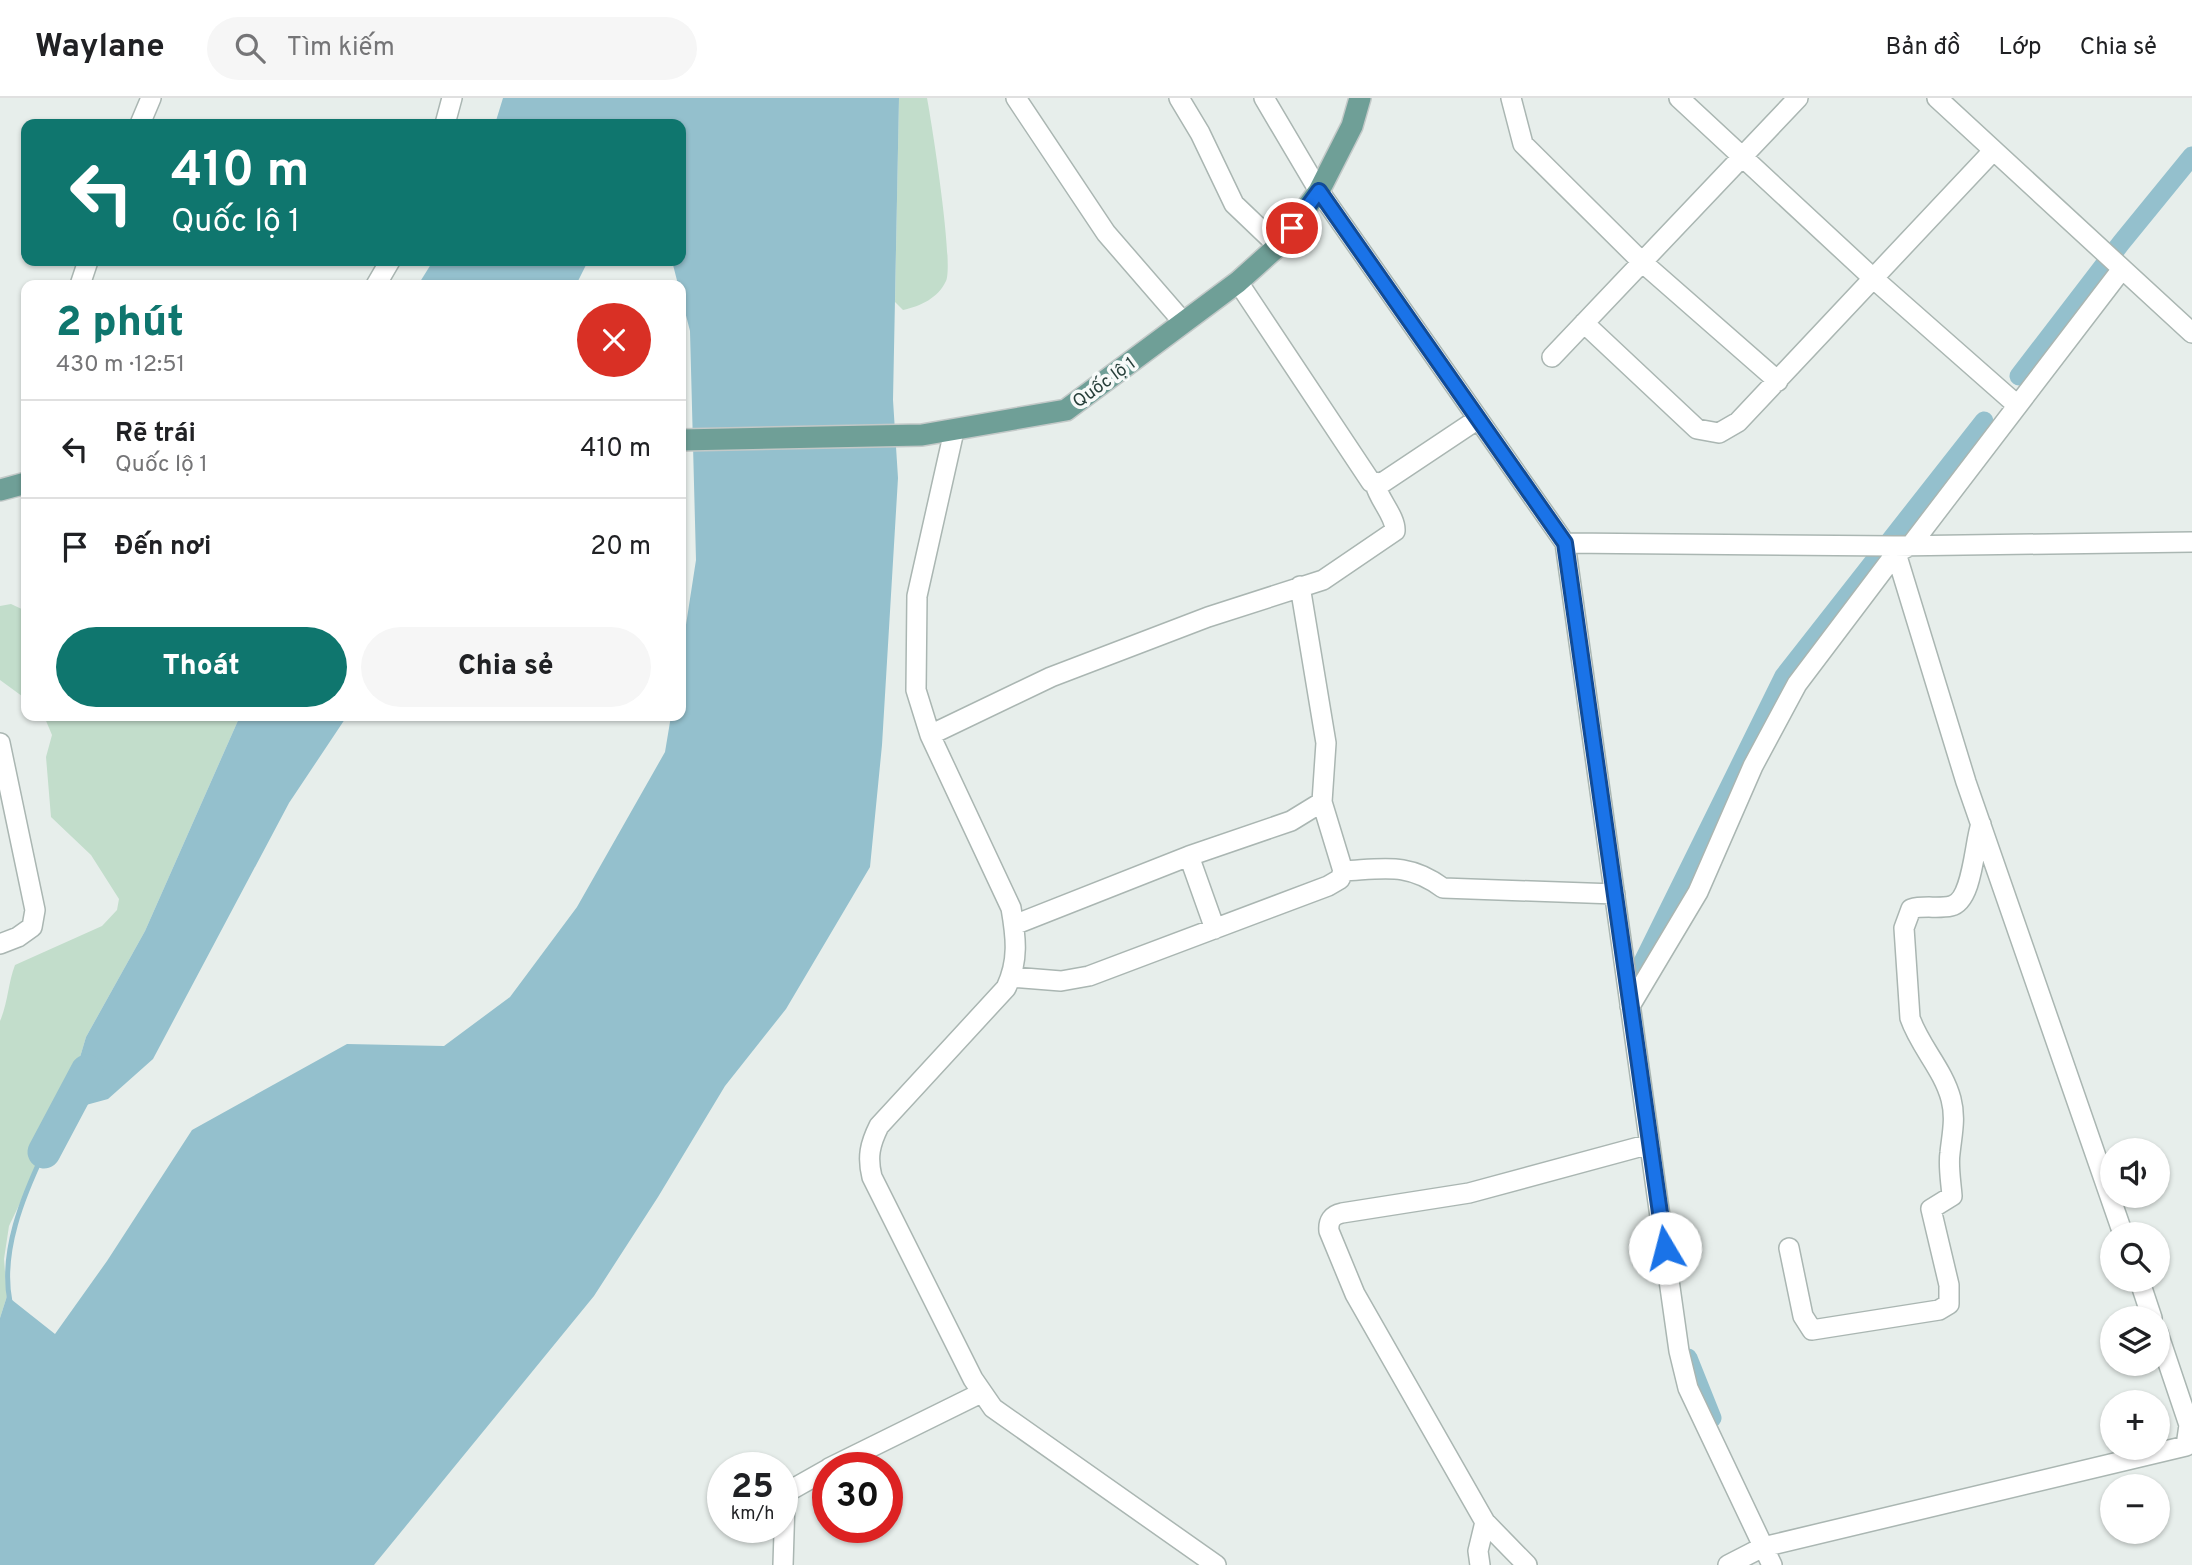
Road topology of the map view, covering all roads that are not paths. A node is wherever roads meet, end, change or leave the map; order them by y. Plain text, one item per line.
1 (151, 98) edge
2 (452, 98) edge
3 (1016, 98) edge
4 (1179, 98) edge
5 (1264, 98) edge
6 (1360, 98) edge
7 (1511, 98) edge
8 (1679, 98) edge
9 (1798, 98) edge
10 (1937, 98) edge
11 (142, 119) edge
12 (446, 119) edge
13 (1993, 150) junction
14 (1741, 158) junction
15 (1319, 191) junction
16 (1278, 246) junction
17 (1642, 262) junction
18 (2120, 267) junction
19 (1874, 279) junction
20 (1238, 282) junction
21 (1184, 323) junction
22 (1584, 323) junction
23 (2192, 332) edge
24 (1552, 357) dead end
25 (1778, 381) junction
26 (2017, 405) junction
27 (1478, 419) junction
28 (954, 431) junction
29 (686, 440) edge
30 (21, 484) edge
31 (1376, 484) junction
32 (0, 490) edge
33 (2192, 542) edge
34 (1565, 543) junction
35 (1895, 547) junction
36 (1300, 586) junction
37 (930, 735) junction
38 (0, 744) edge
39 (1322, 802) junction
40 (1981, 824) junction
41 (1189, 856) junction
42 (1343, 871) junction
43 (1615, 894) junction
44 (1014, 925) junction
45 (1215, 929) junction
46 (0, 944) edge
47 (1012, 977) junction
48 (1630, 1006) junction
49 (1650, 1144) junction
50 (2119, 1222) edge
51 (1789, 1248) dead end
52 (2170, 1369) edge
53 (981, 1393) junction
54 (2191, 1432) edge
55 (863, 1452) edge
56 (812, 1478) edge
57 (1485, 1522) junction
58 (1771, 1552) edge
59 (783, 1565) edge
60 (1216, 1565) edge
61 (1480, 1565) edge
62 (1527, 1565) edge
63 (1728, 1565) edge

1 - 11 street
2 - 12 street
3 - 21 street
4 - 16 street
5 - 15 street
6 - 15 main road, Quốc lộ 1
7 - 17 street
8 - 14 street
9 - 14 street
10 - 13 street
13 - 18 street
13 - 19 street
14 - 17 street
14 - 19 street
15 - 16 main road, Quốc lộ 1
15 - 27 street
16 - 20 main road, Quốc lộ 1
17 - 22 street
17 - 25 street
18 - 23 street
18 - 26 street
19 - 25 street
19 - 26 street
20 - 21 main road, Quốc lộ 1
20 - 31 street
21 - 28 main road, Quốc lộ 1
22 - 24 street
22 - 25 street
26 - 35 street
27 - 31 street
27 - 34 street
28 - 29 main road, Quốc lộ 1
28 - 37 street
30 - 32 main road
31 - 36 street
33 - 35 street
34 - 35 street
34 - 43 street
35 - 40 street
35 - 48 street
36 - 37 street
36 - 39 street
37 - 44 street
38 - 46 street
39 - 41 street
39 - 42 street
40 - 50 street
40 - 51 street
41 - 44 street
41 - 45 street
42 - 43 street
42 - 45 street
43 - 48 street
44 - 47 street
45 - 47 street
47 - 53 street
48 - 49 street
49 - 57 street
49 - 58 street
52 - 54 street
53 - 55 street
53 - 60 street
54 - 58 street
56 - 59 street
57 - 61 street
57 - 62 street
58 - 63 street

